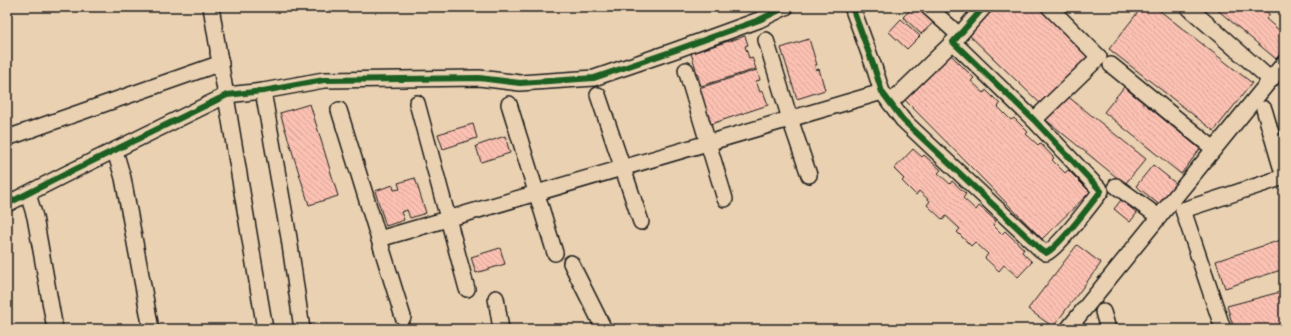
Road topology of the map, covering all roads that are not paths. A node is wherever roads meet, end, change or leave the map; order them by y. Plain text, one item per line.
1 (202, 7) edge
2 (211, 7) edge
3 (786, 7) edge
4 (852, 7) edge
5 (928, 7) edge
6 (984, 7) edge
7 (1049, 7) edge
8 (1188, 7) edge
9 (956, 39) junction
10 (766, 40) dead end
11 (221, 63) junction
12 (1284, 63) edge
13 (1111, 65) dead end
14 (686, 70) dead end
15 (1271, 80) junction
16 (263, 91) junction
17 (227, 95) junction
18 (598, 95) dead end
19 (886, 97) junction
20 (417, 103) dead end
21 (510, 104) dead end
22 (1264, 109) dead end
23 (339, 110) dead end
24 (790, 119) junction
25 (1034, 120) junction
26 (7, 138) edge
27 (708, 143) junction
28 (1214, 149) junction
29 (115, 151) junction
30 (623, 168) junction
31 (809, 175) dead end
32 (1284, 177) edge
33 (1116, 186) dead end
34 (537, 193) junction
35 (28, 194) junction
36 (725, 199) dead end
37 (7, 204) edge
38 (1158, 218) junction
39 (448, 219) junction
40 (641, 222) dead end
41 (379, 239) junction
42 (555, 253) dead end
43 (571, 263) dead end
44 (467, 289) dead end
45 (496, 298) dead end
46 (593, 306) junction
47 (1103, 312) dead end
48 (403, 317) dead end
49 (55, 329) edge
50 (151, 329) edge
51 (265, 329) edge
52 (302, 329) edge
53 (501, 329) edge
54 (595, 329) edge
55 (604, 329) edge
56 (1068, 329) edge
57 (1108, 329) edge
58 (1223, 329) edge

1 - 11 street
2 - 11 street
3 - 16 street
4 - 19 street
5 - 9 street
6 - 9 street
7 - 25 street
8 - 15 street
9 - 19 street
9 - 25 street
10 - 24 street
11 - 17 street
11 - 26 street
12 - 15 street
13 - 28 street
14 - 27 street
15 - 28 street
16 - 17 street
16 - 52 street
17 - 29 street
17 - 51 street
18 - 30 street
19 - 24 street
19 - 25 street
20 - 39 street
21 - 34 street
22 - 32 street
23 - 41 street
24 - 27 street
24 - 31 street
27 - 30 street
27 - 36 street
28 - 38 street
29 - 35 street
29 - 50 street
30 - 34 street
30 - 40 street
32 - 58 street
33 - 38 street
34 - 39 street
34 - 42 street
35 - 37 street
35 - 49 street
38 - 56 street
39 - 41 street
39 - 44 street
41 - 48 street
43 - 46 street
45 - 53 street
46 - 54 street
46 - 55 street
47 - 57 street

